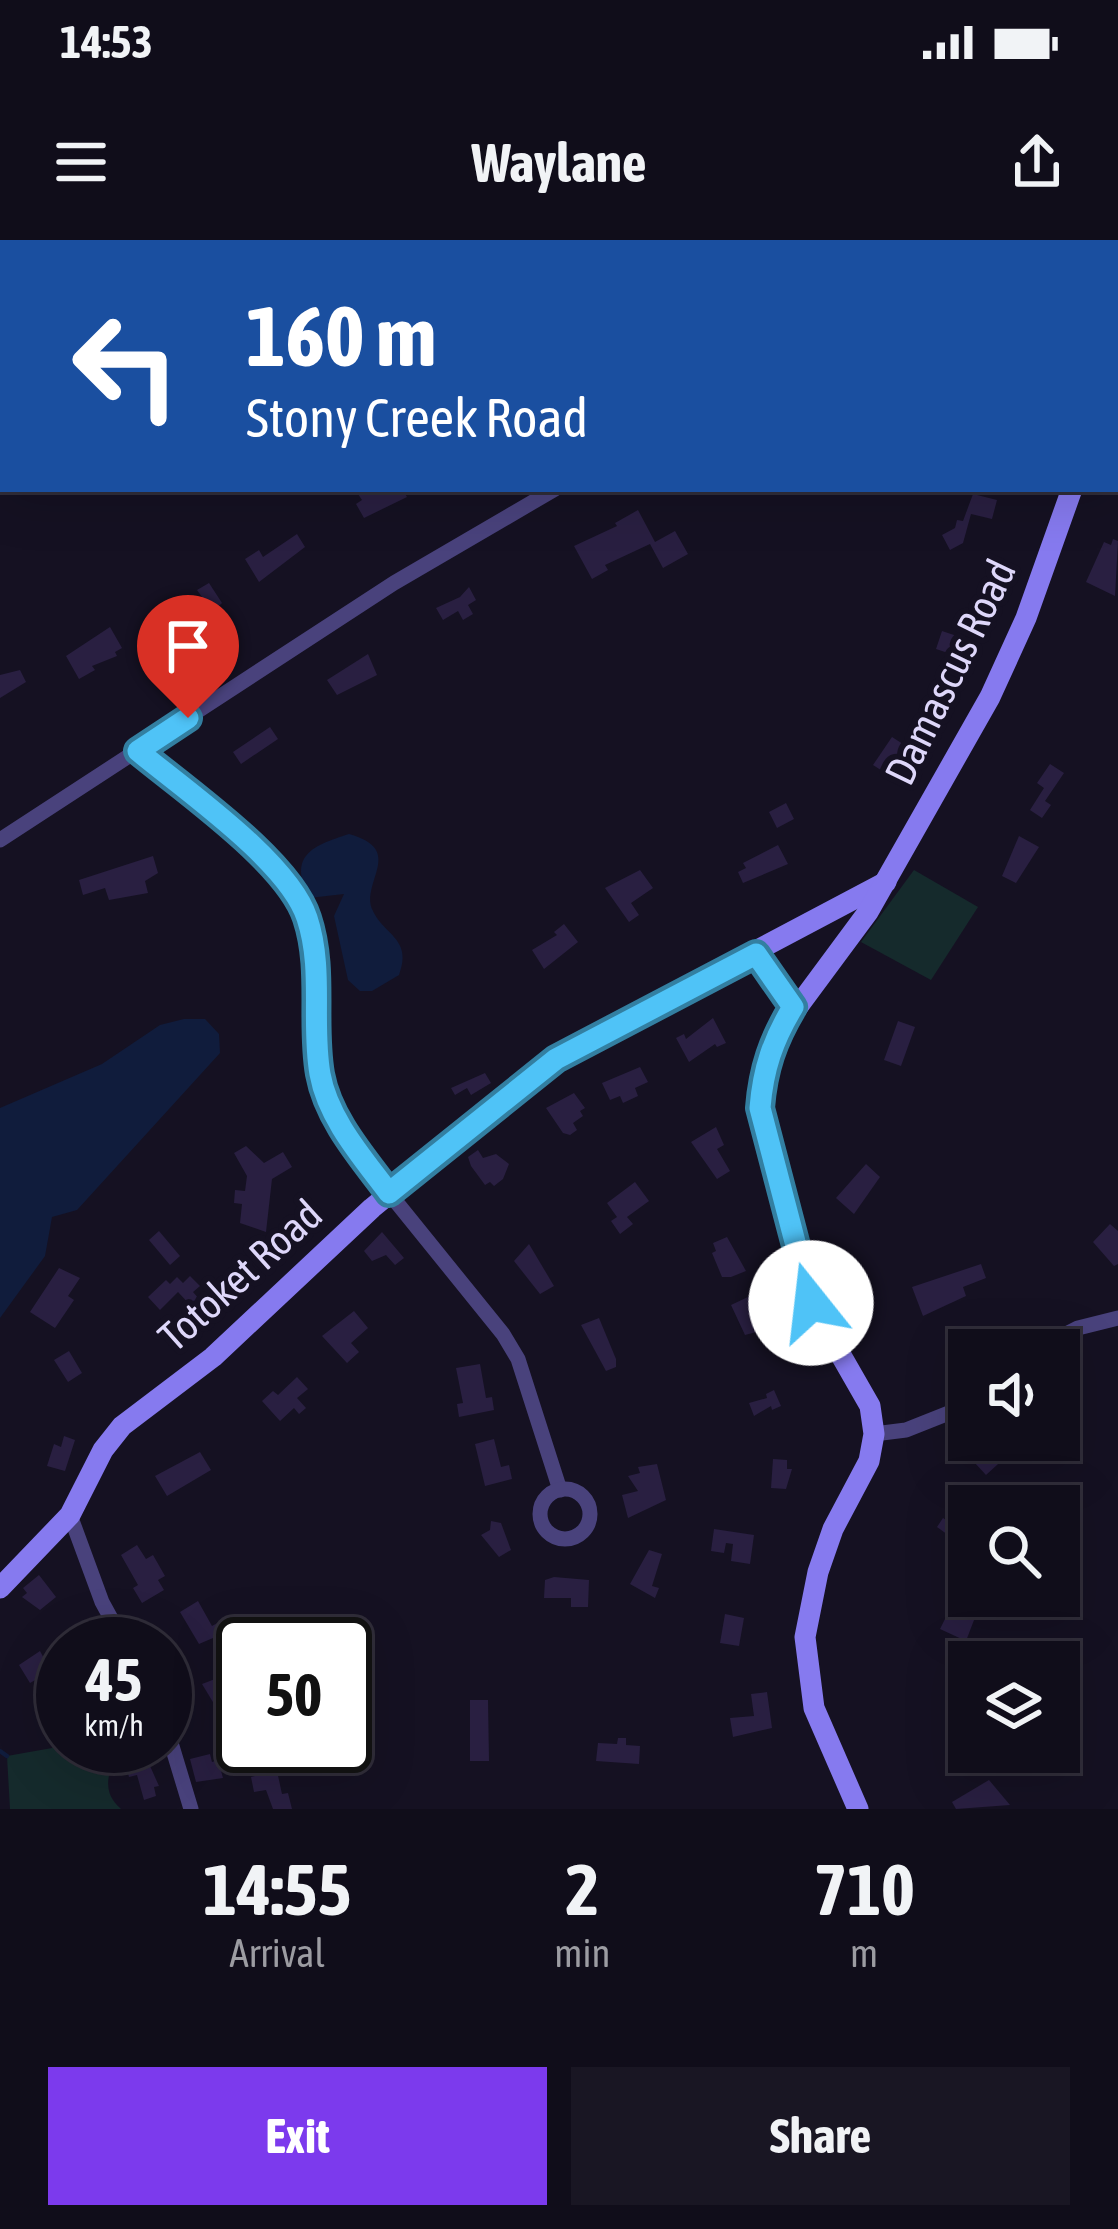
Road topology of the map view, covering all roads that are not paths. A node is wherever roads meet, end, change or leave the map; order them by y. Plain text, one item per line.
1 (550, 492) edge
2 (1071, 492) edge
3 (138, 751) junction
4 (0, 839) edge
5 (886, 882) junction
6 (756, 954) junction
7 (793, 1007) junction
8 (389, 1193) junction
9 (1118, 1318) edge
10 (1076, 1329) edge
11 (948, 1413) edge
12 (874, 1434) junction
13 (560, 1490) dead end
14 (70, 1515) junction
15 (0, 1588) edge
16 (110, 1617) edge
17 (180, 1773) edge
18 (191, 1809) edge
19 (858, 1809) edge

1 - 3 street
2 - 5 main road, Damascus Road
3 - 4 street
3 - 8 street
5 - 6 main road, Totoket Road
5 - 7 main road, Damascus Road
6 - 7 main road
6 - 8 main road, Totoket Road
7 - 12 main road, Damascus Road
8 - 13 street
8 - 14 main road, Totoket Road
9 - 10 street
11 - 12 street
12 - 19 main road
14 - 15 main road, Totoket Road
14 - 16 street
17 - 18 street

